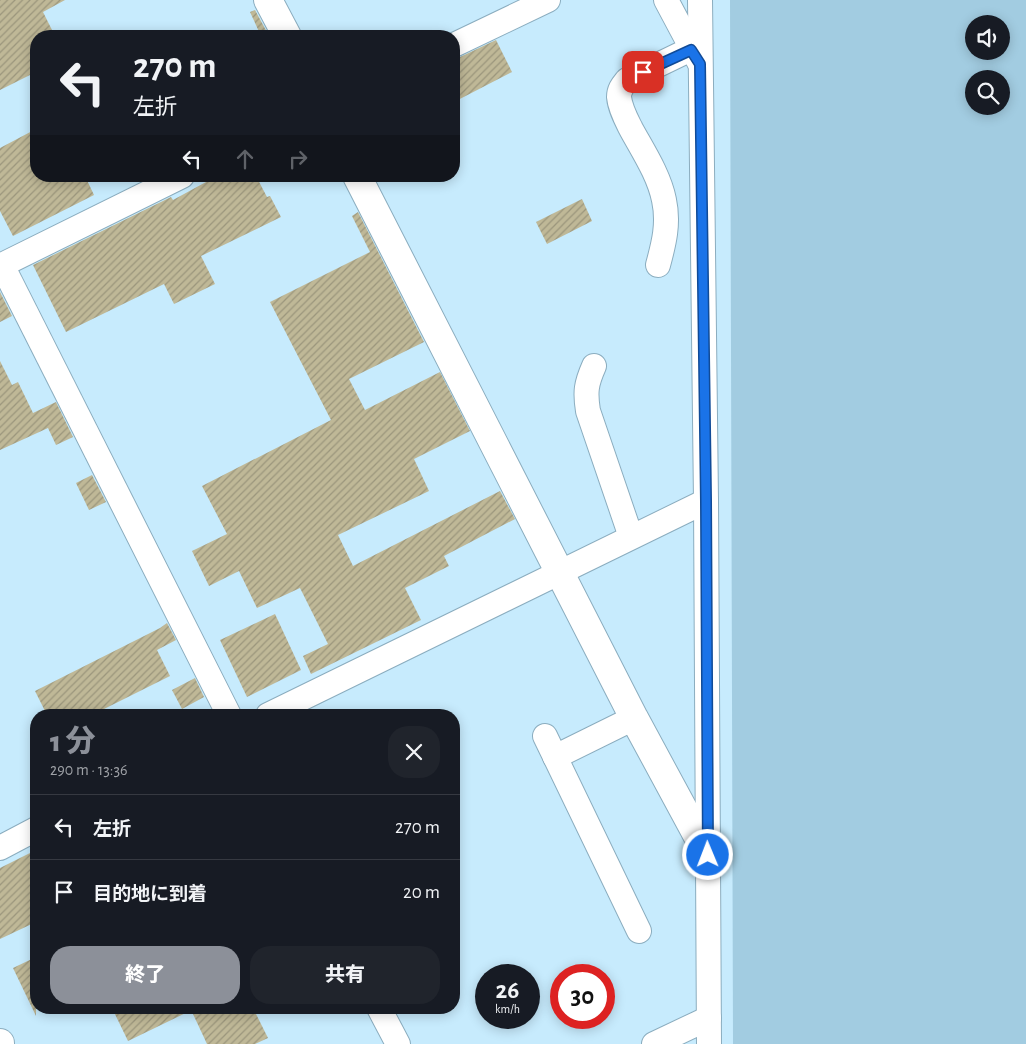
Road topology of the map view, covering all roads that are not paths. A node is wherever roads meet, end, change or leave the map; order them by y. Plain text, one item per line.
1 (268, 0) edge
2 (548, 0) edge
3 (666, 0) edge
4 (700, 0) edge
5 (284, 30) edge
6 (460, 42) edge
7 (696, 56) junction
8 (170, 182) edge
9 (360, 182) edge
10 (658, 265) dead end
11 (1, 266) edge
12 (594, 366) dead end
13 (706, 501) junction
14 (631, 537) junction
15 (560, 572) junction
16 (226, 709) edge
17 (280, 709) edge
18 (634, 718) junction
19 (545, 736) dead end
20 (555, 757) junction
21 (30, 832) edge
22 (0, 848) edge
23 (708, 855) junction
24 (639, 932) dead end
25 (382, 1014) edge
26 (709, 1018) junction
27 (398, 1044) edge
28 (654, 1044) edge
29 (709, 1044) edge

1 - 5 street
2 - 6 street
3 - 7 street
4 - 7 street
7 - 10 street
7 - 13 street
8 - 11 street
9 - 15 street
11 - 16 street
12 - 14 street
13 - 14 street
13 - 23 street
14 - 15 street
15 - 17 street
15 - 18 street
18 - 20 street
18 - 23 street
19 - 20 street
20 - 24 street
21 - 22 street
23 - 26 street
25 - 27 street
26 - 28 street
26 - 29 street

